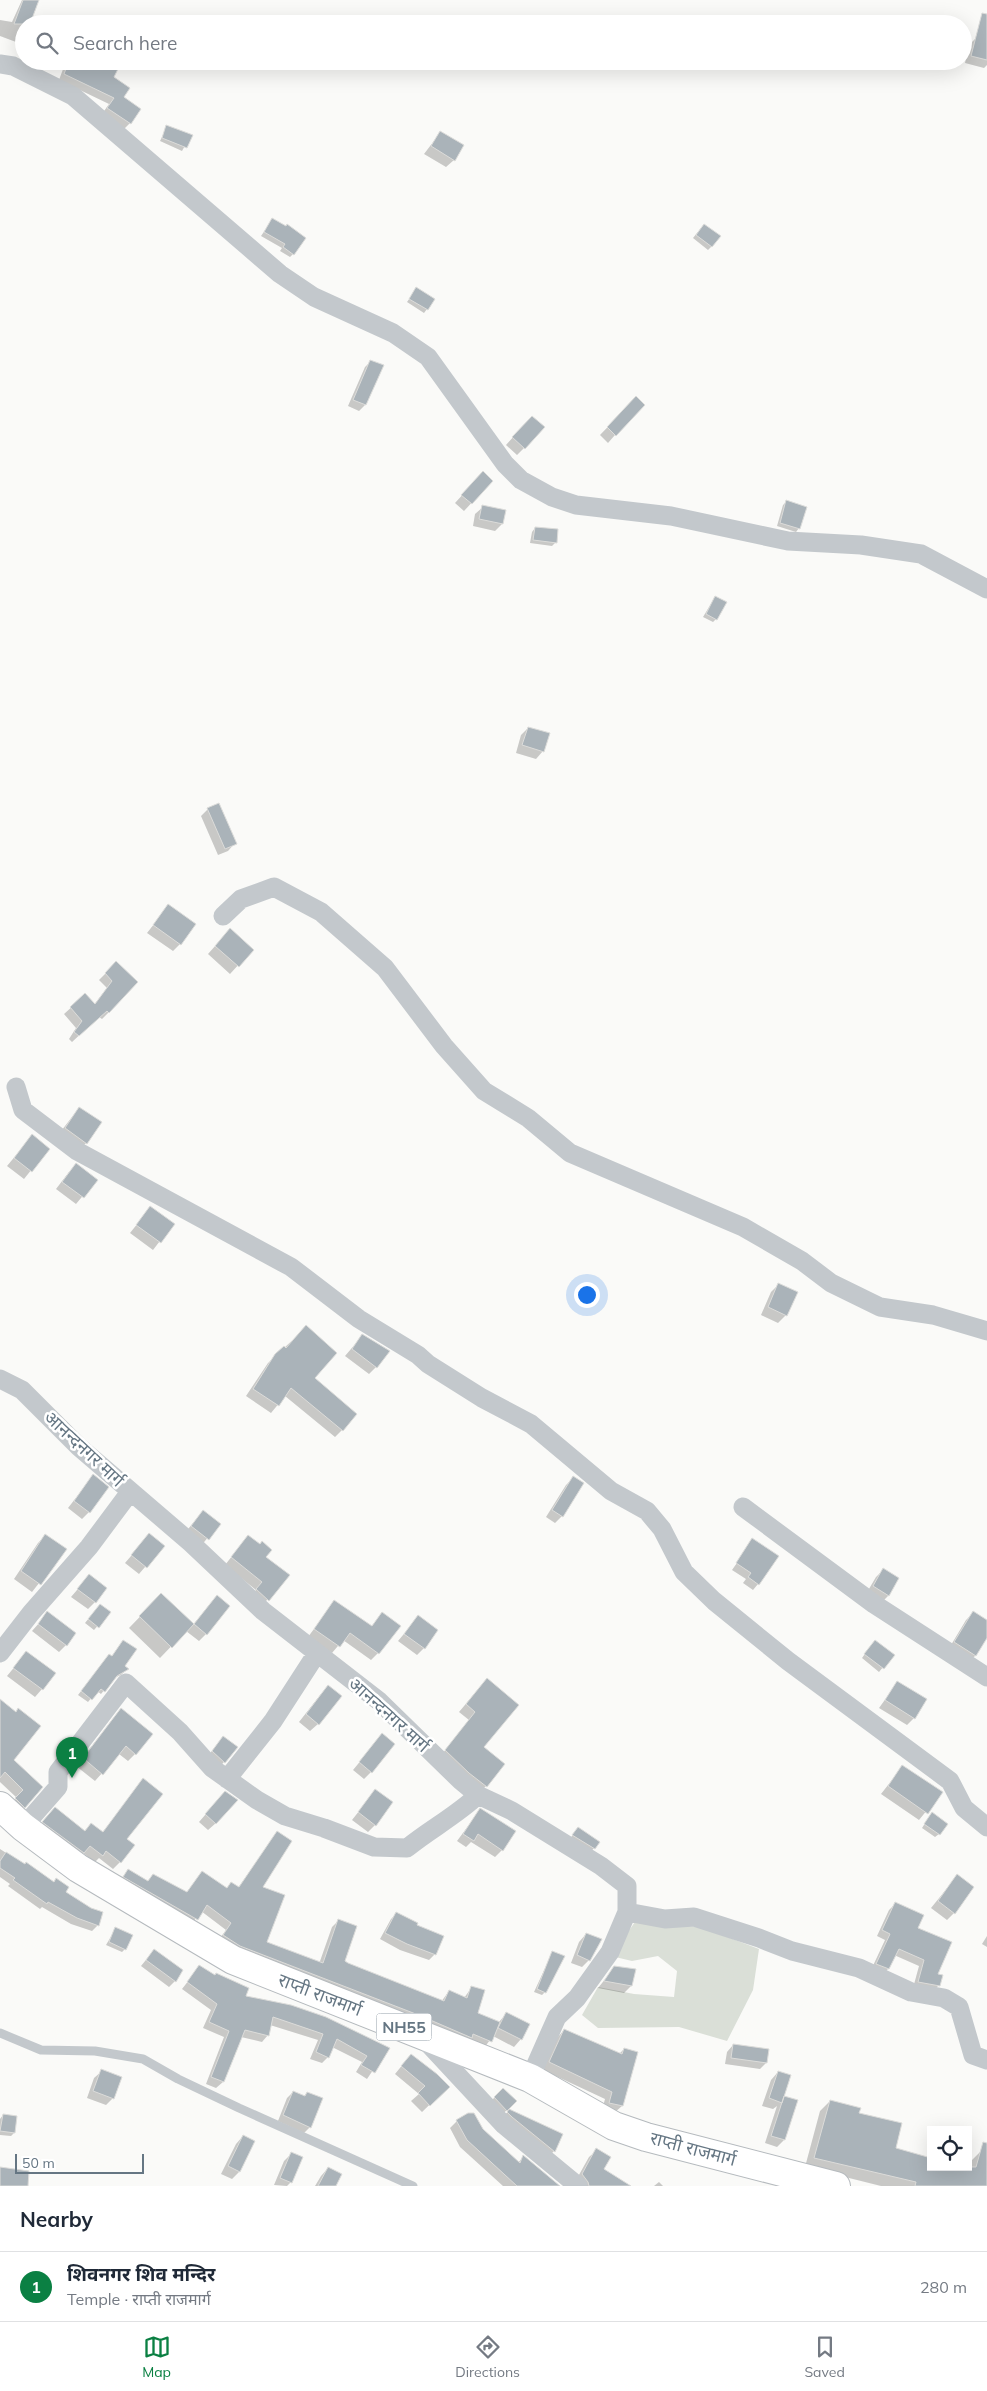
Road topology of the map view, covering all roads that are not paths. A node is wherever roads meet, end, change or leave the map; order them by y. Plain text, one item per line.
1 (0, 64) edge
2 (15, 67) edge
3 (21, 70) edge
4 (987, 589) edge
5 (223, 916) dead end
6 (16, 1087) dead end
7 (987, 1331) edge
8 (0, 1379) edge
9 (130, 1492) junction
10 (743, 1507) dead end
11 (0, 1653) edge
12 (317, 1653) junction
13 (987, 1678) edge
14 (227, 1779) junction
15 (478, 1795) junction
16 (0, 1806) edge
17 (23, 1827) junction
18 (987, 1828) edge
19 (627, 1912) junction
20 (0, 2033) edge
21 (419, 2033) junction
22 (987, 2060) edge
23 (530, 2078) junction
24 (413, 2186) edge
25 (578, 2186) edge
26 (836, 2186) edge

1 - 2 street
3 - 4 street
5 - 7 street
6 - 18 street
8 - 9 street, आनन्दनगर मार्ग
9 - 11 street
9 - 12 street, आनन्दनगर मार्ग
10 - 13 street
12 - 14 street
12 - 15 street, आनन्दनगर मार्ग
14 - 15 street
14 - 17 street
15 - 19 street, आनन्दनगर मार्ग
16 - 17 main road, राप्ती राजमार्ग / NH55
17 - 21 main road, राप्ती राजमार्ग / NH55
19 - 22 street
19 - 23 street, आनन्दनगर मार्ग
20 - 24 lane
21 - 23 main road, राप्ती राजमार्ग / NH55
21 - 25 street
23 - 26 main road, राप्ती राजमार्ग / NH55

